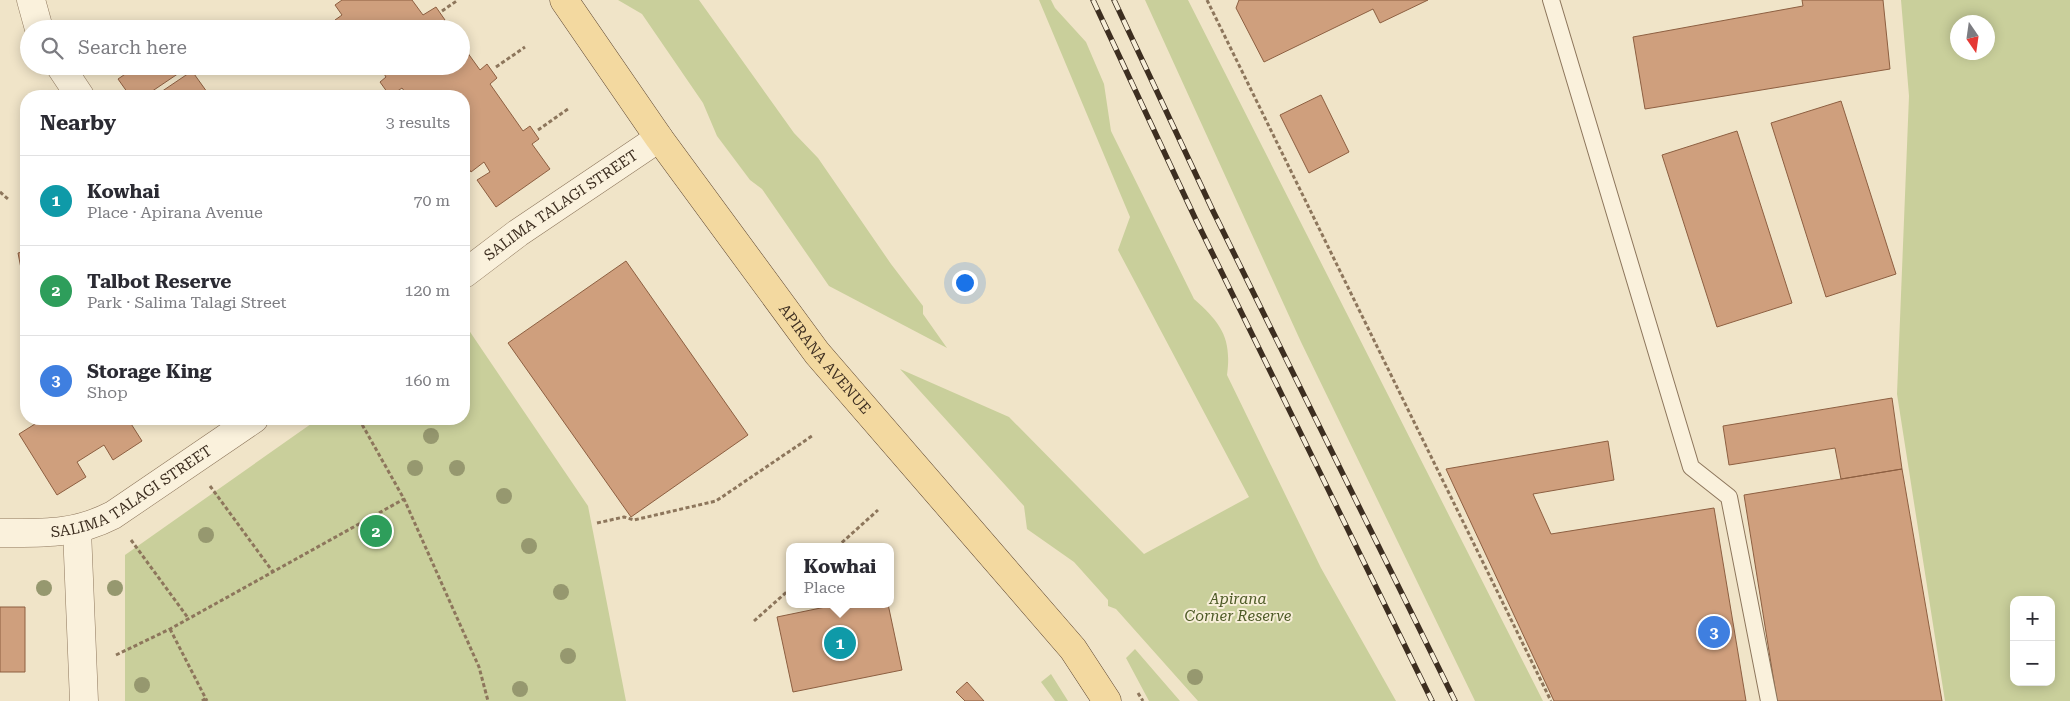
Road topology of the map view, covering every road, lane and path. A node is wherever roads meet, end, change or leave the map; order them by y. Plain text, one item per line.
1 (30, 0) edge
2 (458, 0) edge
3 (564, 0) edge
4 (1208, 0) edge
5 (1551, 0) edge
6 (442, 10) dead end
7 (36, 20) edge
8 (525, 47) dead end
9 (496, 67) dead end
10 (66, 75) edge
11 (76, 90) edge
12 (568, 109) dead end
13 (538, 130) dead end
14 (659, 138) junction
15 (0, 192) edge
16 (8, 199) dead end
17 (470, 269) edge
18 (245, 425) edge
19 (362, 425) edge
20 (812, 436) dead end
21 (209, 485) dead end
22 (404, 499) junction
23 (878, 510) dead end
24 (597, 523) dead end
25 (76, 530) junction
26 (0, 533) edge
27 (128, 535) dead end
28 (841, 543) edge
29 (273, 572) junction
30 (786, 593) edge
31 (188, 618) junction
32 (754, 621) dead end
33 (170, 629) junction
34 (116, 655) dead end
35 (207, 700) edge
36 (84, 701) edge
37 (202, 701) edge
38 (488, 701) edge
39 (1107, 701) edge
40 (1551, 701) edge
41 (1769, 701) edge

1 - 7 street
2 - 6 path
3 - 14 main road, APIRANA AVENUE
4 - 40 path
5 - 41 lane
8 - 9 path
10 - 11 street
12 - 13 path
14 - 17 street, SALIMA TALAGI STREET
14 - 39 main road, APIRANA AVENUE
15 - 16 path
18 - 25 street, SALIMA TALAGI STREET
19 - 22 path
20 - 24 path
21 - 29 path
22 - 29 path
22 - 38 path
23 - 28 path
25 - 26 street, SALIMA TALAGI STREET
25 - 36 street
27 - 31 path
29 - 31 path
30 - 32 path
31 - 33 path
33 - 34 path
33 - 35 path
35 - 37 path

